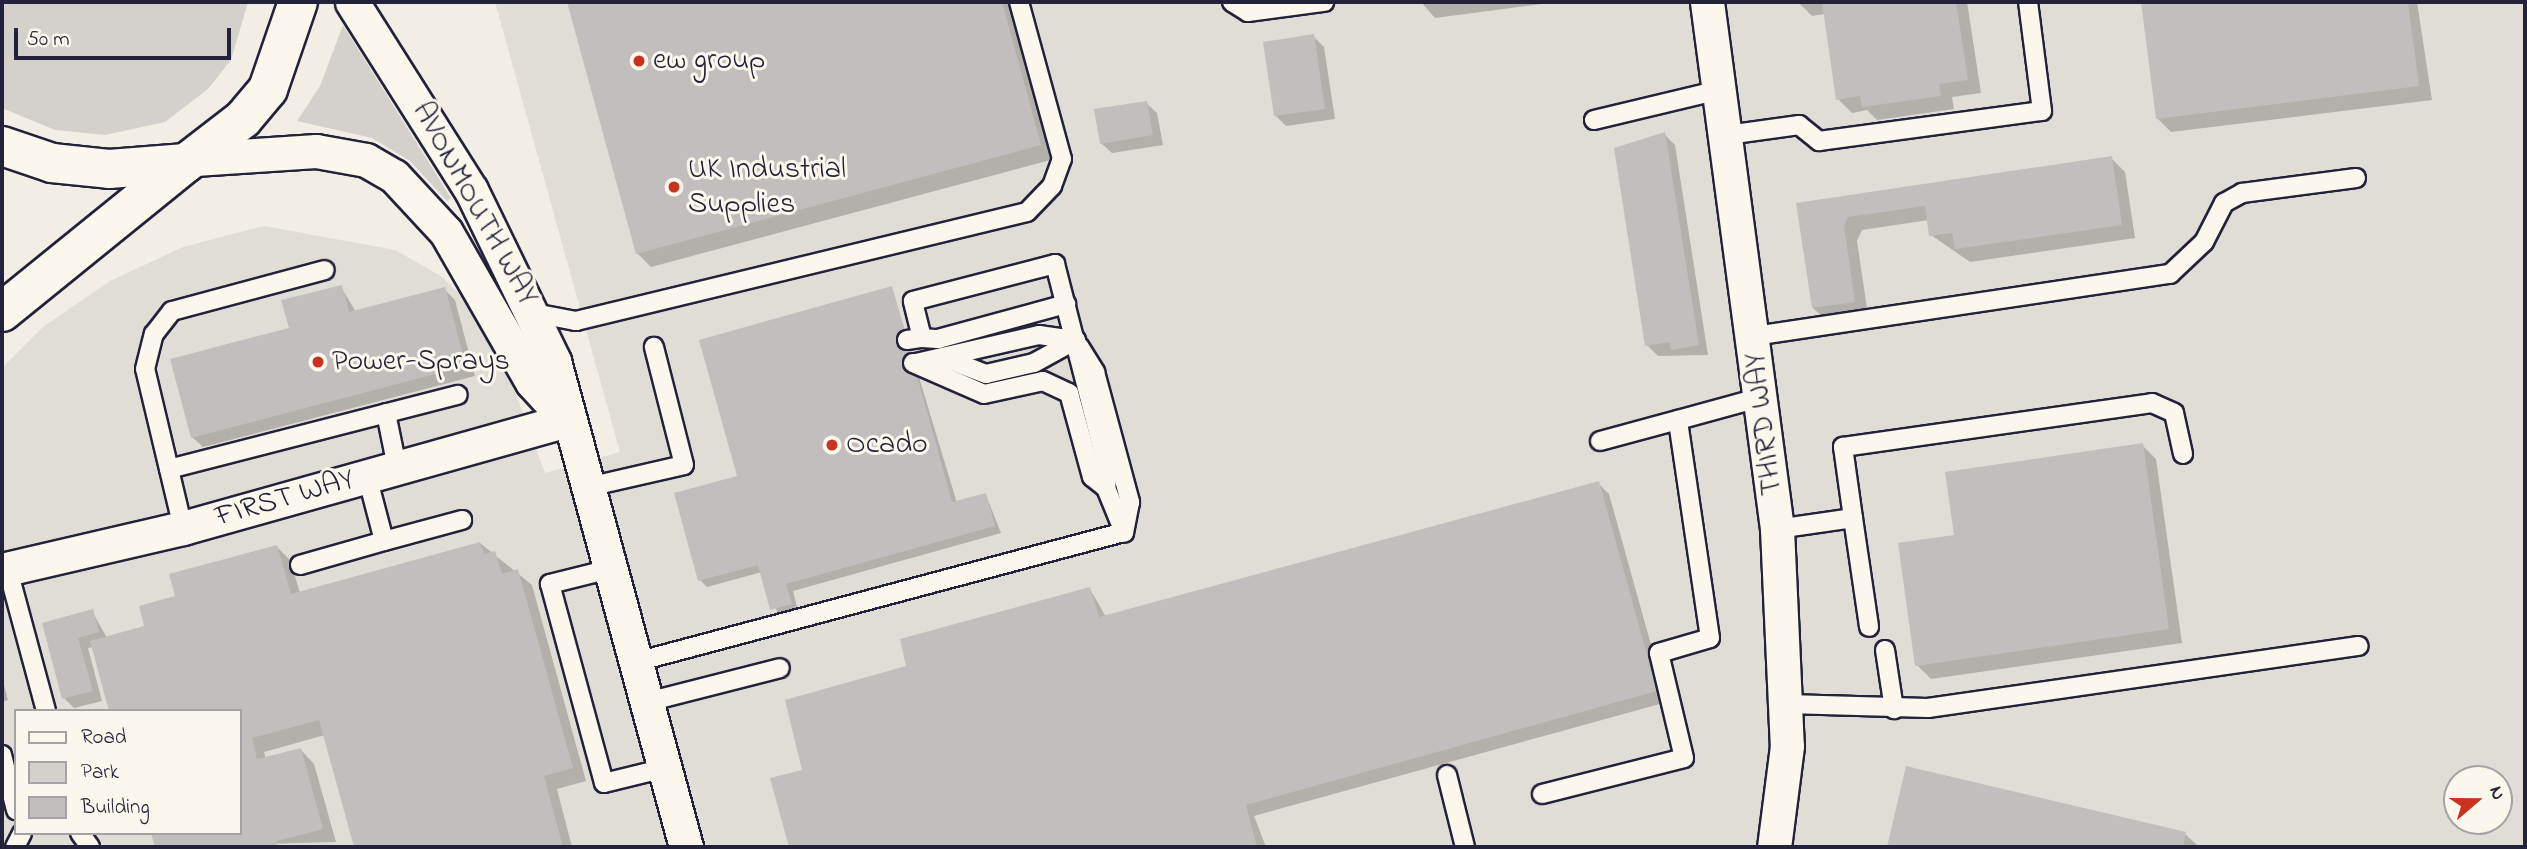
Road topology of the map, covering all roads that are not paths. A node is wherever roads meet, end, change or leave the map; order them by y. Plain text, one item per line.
1 (298, 2) edge
2 (352, 2) edge
3 (1019, 2) edge
4 (1232, 2) edge
5 (1324, 2) edge
6 (1707, 2) edge
7 (2028, 2) edge
8 (1719, 90) junction
9 (1594, 120) dead end
10 (1727, 135) junction
11 (2, 146) edge
12 (191, 161) junction
13 (2356, 178) dead end
14 (325, 270) dead end
15 (1066, 304) junction
16 (2, 312) edge
17 (534, 313) junction
18 (1754, 336) junction
19 (1076, 340) junction
20 (654, 347) dead end
21 (947, 359) junction
22 (458, 395) dead end
23 (1762, 397) junction
24 (386, 413) junction
25 (566, 420) junction
26 (1678, 420) junction
27 (1600, 441) dead end
28 (2183, 454) dead end
29 (169, 469) junction
30 (382, 471) junction
31 (588, 487) junction
32 (1106, 488) junction
33 (1853, 518) junction
34 (462, 520) dead end
35 (183, 528) junction
36 (1777, 529) junction
37 (1124, 532) junction
38 (384, 541) junction
39 (300, 565) dead end
40 (610, 569) junction
41 (5, 570) edge
42 (1869, 627) dead end
43 (2360, 646) dead end
44 (1885, 650) dead end
45 (636, 662) junction
46 (780, 668) dead end
47 (646, 702) junction
48 (1787, 704) junction
49 (45, 709) edge
50 (1894, 709) junction
51 (2, 755) edge
52 (665, 768) junction
53 (1447, 775) dead end
54 (1542, 794) dead end
55 (14, 802) edge
56 (686, 847) edge
57 (1465, 847) edge
58 (1774, 847) edge

1 - 12 highway
2 - 17 street, AVONMOUTH WAY
3 - 17 lane
4 - 5 lane
6 - 8 street, THIRD WAY
7 - 10 lane
8 - 9 lane
8 - 10 street, THIRD WAY
10 - 18 street, THIRD WAY
11 - 12 highway
12 - 16 highway
12 - 25 street, AVONMOUTH WAY
13 - 18 lane
14 - 29 lane
15 - 15 lane
15 - 19 lane
17 - 25 street, AVONMOUTH WAY
18 - 23 street, THIRD WAY
19 - 21 lane
19 - 21 lane
19 - 32 lane
19 - 37 lane
20 - 31 lane
21 - 32 lane
22 - 24 lane
23 - 26 lane
23 - 36 street, THIRD WAY
24 - 29 lane
24 - 30 lane
25 - 30 street, FIRST WAY
25 - 31 street, AVONMOUTH WAY
26 - 27 lane
26 - 54 lane
28 - 33 lane
29 - 35 lane
30 - 35 street, FIRST WAY
30 - 38 lane
31 - 40 street, AVONMOUTH WAY
32 - 37 lane
33 - 36 lane
33 - 42 lane
34 - 38 lane
35 - 41 street, FIRST WAY
36 - 48 street, THIRD WAY
37 - 45 lane
38 - 39 lane
40 - 45 street, AVONMOUTH WAY
40 - 52 lane
41 - 49 lane
43 - 50 lane
44 - 50 lane
45 - 47 street, AVONMOUTH WAY
46 - 47 lane
47 - 52 street, AVONMOUTH WAY
48 - 50 lane
48 - 58 street, THIRD WAY
51 - 55 lane
52 - 56 street, AVONMOUTH WAY
53 - 57 lane

